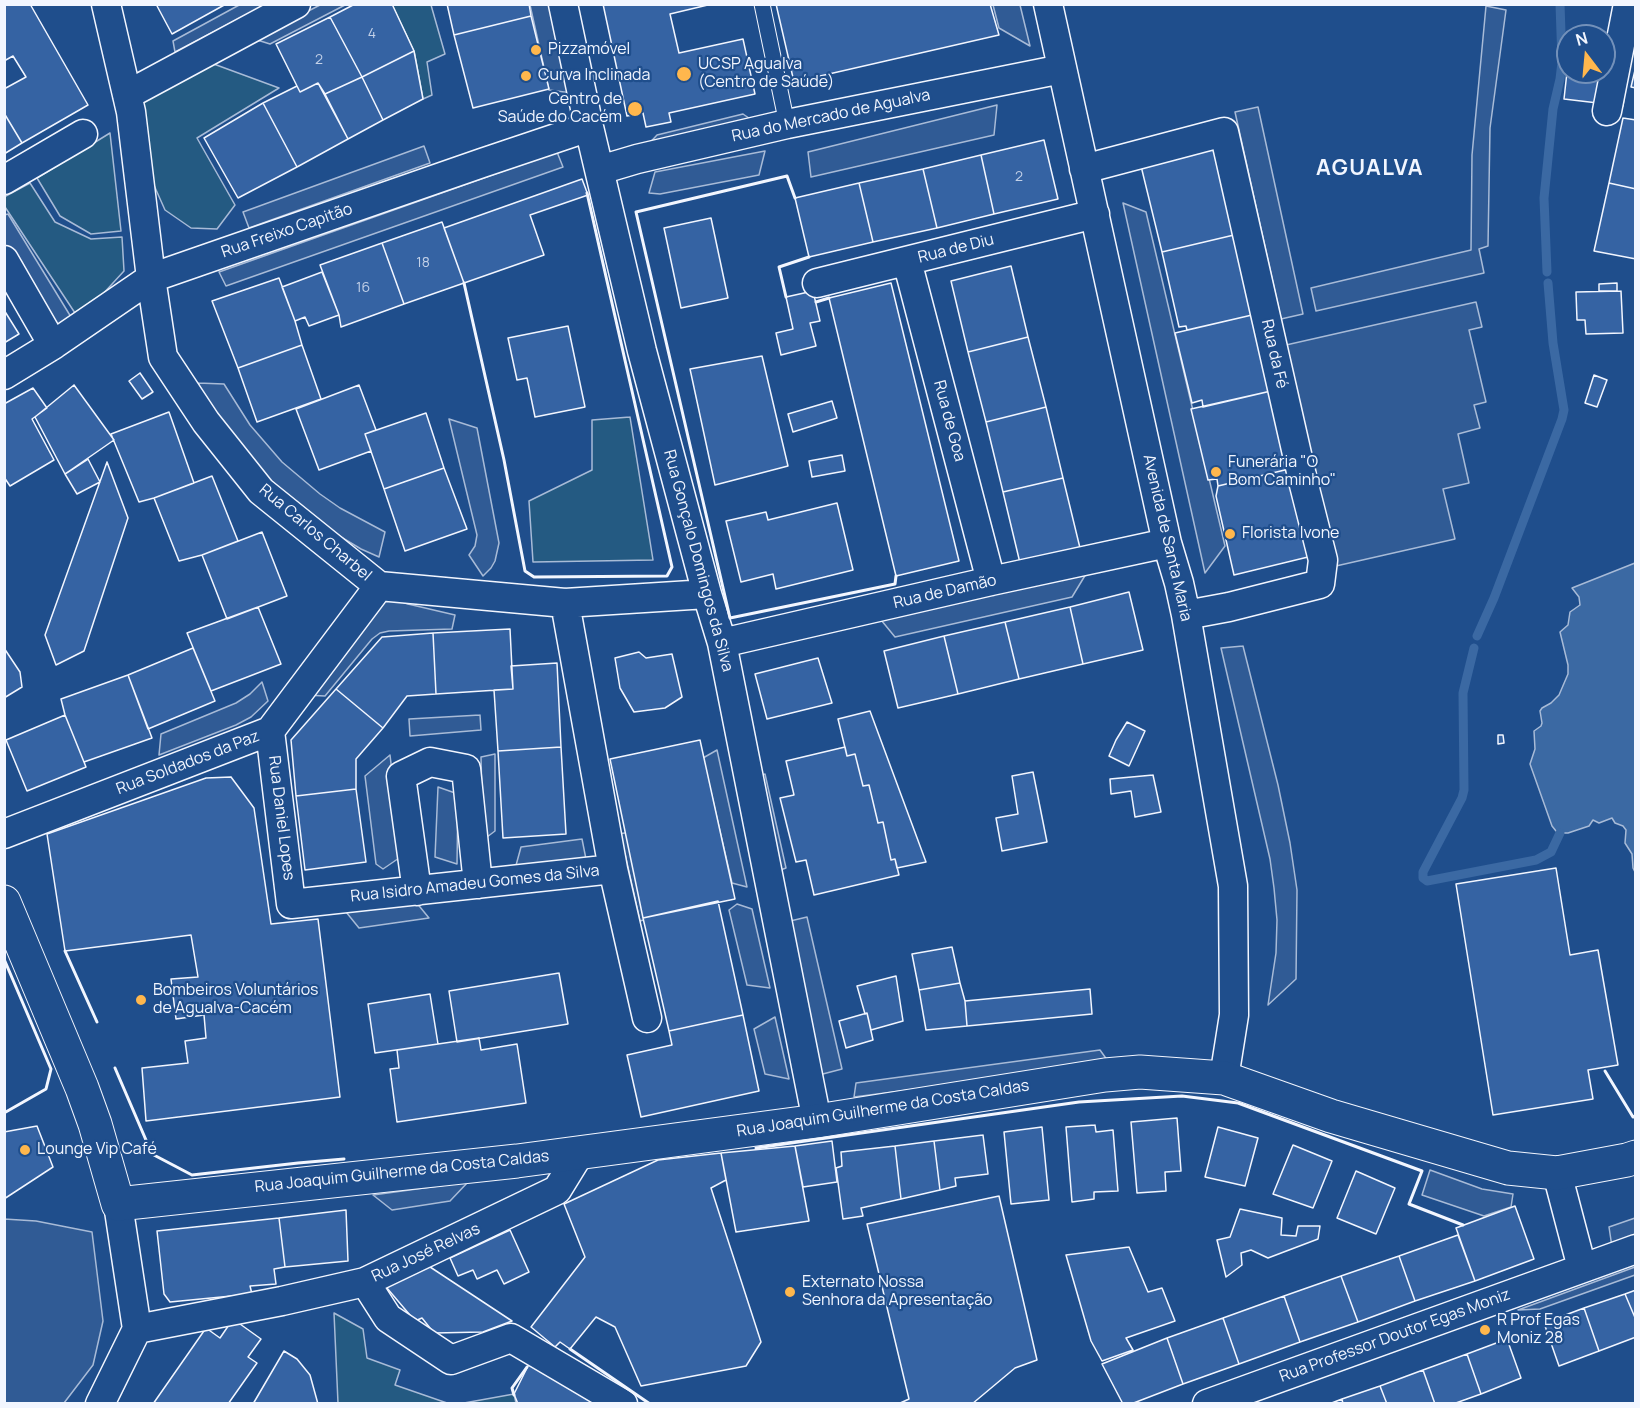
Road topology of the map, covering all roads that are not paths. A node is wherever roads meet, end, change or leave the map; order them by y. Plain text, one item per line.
1 (106, 4) edge
2 (296, 4) edge
3 (563, 4) edge
4 (762, 4) edge
5 (1048, 4) edge
6 (1628, 4) edge
7 (1062, 69) junction
8 (127, 95) junction
9 (1607, 111) dead end
10 (787, 124) junction
11 (589, 127) junction
12 (83, 134) dead end
13 (1084, 169) junction
14 (600, 170) junction
15 (4, 180) edge
16 (1095, 214) junction
17 (4, 260) edge
18 (907, 261) junction
19 (151, 278) junction
20 (817, 283) dead end
21 (53, 345) junction
22 (4, 375) edge
23 (1167, 543) junction
24 (991, 581) junction
25 (380, 586) junction
26 (707, 594) junction
27 (565, 603) junction
28 (1186, 615) junction
29 (722, 643) junction
30 (270, 731) junction
31 (4, 834) edge
32 (614, 869) junction
33 (477, 884) junction
34 (417, 891) junction
35 (4, 902) edge
36 (291, 904) joint
37 (647, 1018) dead end
38 (1224, 1078) junction
39 (817, 1121) junction
40 (581, 1151) junction
41 (1635, 1156) edge
42 (1557, 1173) junction
43 (118, 1204) junction
44 (1635, 1249) edge
45 (1582, 1268) junction
46 (365, 1282) junction
47 (138, 1329) junction
48 (100, 1404) edge
49 (623, 1404) edge
50 (1207, 1404) edge

1 - 8 street, Rua Carlos Charbel
2 - 8 street
3 - 11 street, Rua Gonçalo Domingos da Silva
4 - 10 lane
5 - 7 street, Avenida de Santa Maria
6 - 9 street
7 - 10 street, Rua do Mercado de Agualva
7 - 13 street, Avenida de Santa Maria
8 - 19 street, Rua Carlos Charbel
10 - 14 street, Rua do Mercado de Agualva
11 - 14 street, Rua Gonçalo Domingos da Silva
11 - 19 street, Rua Freixo Capitão
12 - 15 street
13 - 16 street, Avenida de Santa Maria
13 - 28 street, Rua da Fé
14 - 26 street, Rua Gonçalo Domingos da Silva
16 - 18 street, Rua de Diu
16 - 23 street, Avenida de Santa Maria
17 - 21 street
18 - 20 street, Rua de Diu
18 - 24 street, Rua de Goa
19 - 21 street, Rua Freixo Capitão
19 - 25 street, Rua Carlos Charbel
21 - 22 street, Rua Freixo Capitão
23 - 24 street, Rua de Damão
23 - 28 street, Avenida de Santa Maria
24 - 29 street, Rua de Damão
25 - 27 street, Rua Carlos Charbel
25 - 30 street, Rua Soldados da Paz
26 - 27 street, Rua Carlos Charbel
26 - 29 street, Rua Gonçalo Domingos da Silva
27 - 32 street
28 - 38 street, Avenida de Santa Maria
29 - 39 street, Rua Gonçalo Domingos da Silva
30 - 31 street, Rua Soldados da Paz
30 - 36 street, Rua Daniel Lopes
32 - 33 street, Rua Isidro Amadeu Gomes da Silva
32 - 37 street, Rua Isidro Amadeu Gomes da Silva
33 - 34 street, Rua Isidro Amadeu Gomes da Silva
33 - 34 street
34 - 36 street, Rua Isidro Amadeu Gomes da Silva
35 - 43 street
38 - 39 street, Rua Joaquim Guilherme da Costa Caldas
38 - 42 street, Rua Joaquim Guilherme da Costa Caldas
39 - 40 street, Rua Joaquim Guilherme da Costa Caldas
40 - 43 street, Rua Joaquim Guilherme da Costa Caldas
40 - 46 street, Rua José Relvas
41 - 42 street, Rua Joaquim Guilherme da Costa Caldas
42 - 45 street
43 - 47 street
44 - 45 street, Rua Professor Doutor Egas Moniz
45 - 50 street, Rua Professor Doutor Egas Moniz
46 - 47 street, Rua José Relvas
46 - 49 street
47 - 48 street

